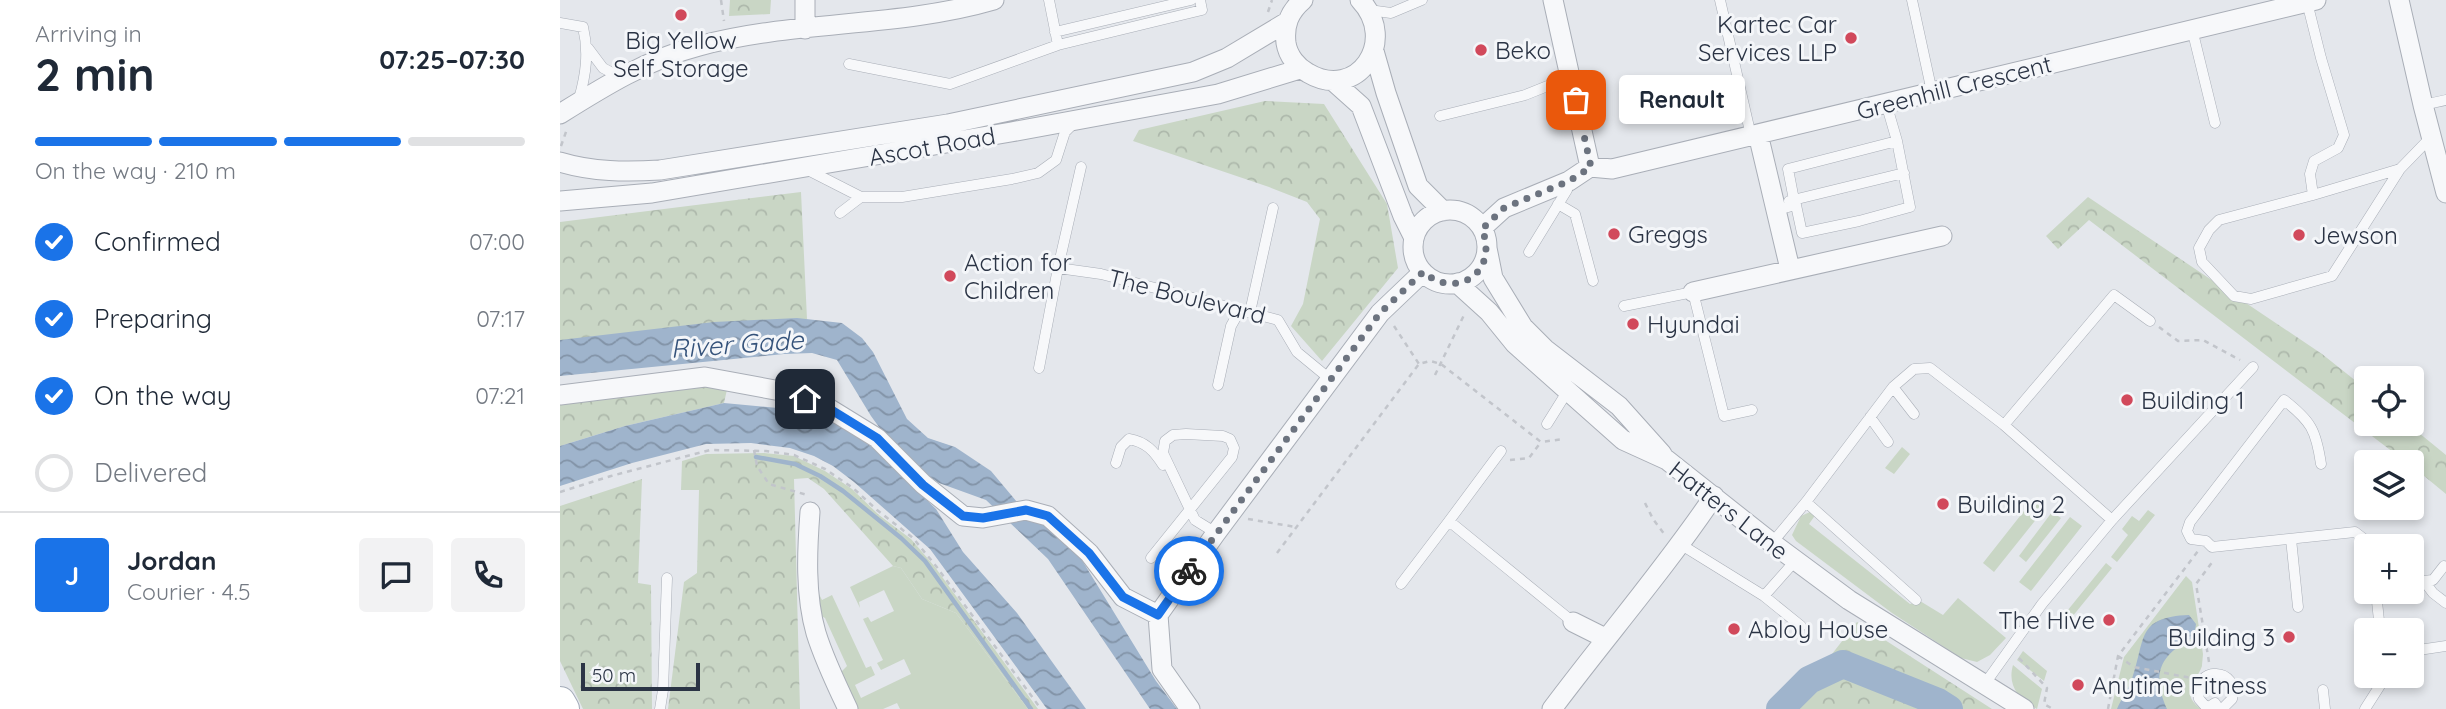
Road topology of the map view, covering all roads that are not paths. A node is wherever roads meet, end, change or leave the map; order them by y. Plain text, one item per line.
1 (805, 0) edge
2 (995, 0) edge
3 (1049, 0) edge
4 (1191, 0) edge
5 (1200, 0) edge
6 (1303, 0) edge
7 (1422, 0) edge
8 (1553, 0) edge
9 (1720, 0) edge
10 (1912, 0) edge
11 (2399, 0) edge
12 (2312, 1) edge
13 (1365, 5) edge
14 (1287, 22) junction
15 (560, 23) edge
16 (805, 29) junction
17 (2192, 29) junction
18 (1055, 32) junction
19 (1058, 45) junction
20 (588, 48) junction
21 (1374, 51) junction
22 (849, 64) dead end
23 (1300, 69) junction
24 (1570, 77) junction
25 (621, 78) junction
26 (1333, 81) junction
27 (1932, 92) junction
28 (2446, 100) edge
29 (579, 102) junction
30 (1886, 103) junction
31 (2423, 106) junction
32 (560, 114) edge
33 (1440, 116) dead end
34 (1075, 120) junction
35 (2216, 123) dead end
36 (1755, 135) junction
37 (2431, 136) junction
38 (1897, 141) junction
39 (560, 162) edge
40 (1081, 166) dead end
41 (1591, 167) junction
42 (804, 169) junction
43 (2400, 169) junction
44 (1904, 173) junction
45 (1569, 181) junction
46 (2445, 185) edge
47 (2313, 195) junction
48 (861, 197) junction
49 (560, 201) edge
50 (1795, 202) junction
51 (1558, 204) junction
52 (1273, 208) dead end
53 (1776, 208) junction
54 (1443, 211) junction
55 (840, 213) dead end
56 (1482, 229) junction
57 (1942, 236) dead end
58 (1414, 238) junction
59 (1487, 248) junction
60 (1529, 252) dead end
61 (1058, 268) junction
62 (1790, 269) junction
63 (1423, 272) junction
64 (1593, 281) dead end
65 (1457, 283) junction
66 (1693, 292) junction
67 (1624, 306) dead end
68 (1245, 311) junction
69 (2150, 321) road end
70 (2253, 367) road end
71 (1040, 368) dead end
72 (1331, 380) junction
73 (1218, 385) dead end
74 (1893, 387) junction
75 (1567, 393) junction
76 (560, 395) edge
77 (1752, 410) dead end
78 (1914, 414) dead end
79 (1870, 417) junction
80 (1547, 424) dead end
81 (2004, 425) junction
82 (1888, 442) dead end
83 (1501, 451) dead end
84 (1667, 460) junction
85 (1116, 463) dead end
86 (2321, 464) dead end
87 (1714, 496) junction
88 (1183, 498) junction
89 (1806, 502) junction
90 (1189, 508) junction
91 (810, 512) road end
92 (2112, 520) junction
93 (1449, 521) junction
94 (1216, 533) junction
95 (2358, 534) edge
96 (2291, 539) junction
97 (1772, 543) junction
98 (1680, 544) junction
99 (1150, 558) dead end
100 (1795, 561) junction
101 (2444, 566) edge
102 (667, 578) dead end
103 (2424, 581) joint
104 (1401, 584) dead end
105 (1764, 596) junction
106 (1916, 600) dead end
107 (2446, 603) edge
108 (2298, 607) dead end
109 (1158, 615) junction
110 (1573, 622) joint
111 (1801, 626) dead end
112 (1605, 638) junction
113 (2446, 646) edge
114 (2424, 649) edge
115 (1984, 685) junction
116 (2378, 688) edge
117 (2323, 690) dead end
118 (560, 702) edge
119 (564, 709) edge
120 (660, 709) edge
121 (848, 709) edge
122 (1190, 709) edge
123 (1552, 709) edge
124 (2024, 709) edge
125 (2325, 709) edge
126 (2365, 709) edge

1 - 16 street
2 - 16 street
3 - 18 lane
4 - 18 lane
5 - 19 lane
6 - 14 street
7 - 13 lane
8 - 24 street
9 - 36 lane
10 - 27 lane
11 - 31 street
12 - 17 street, Greenhill Crescent
12 - 47 lane
13 - 21 street
14 - 23 street
14 - 39 street, Ascot Road
15 - 20 lane
16 - 25 street
17 - 27 street, Greenhill Crescent
17 - 35 lane
18 - 19 lane
19 - 22 lane
20 - 25 lane
20 - 29 lane
21 - 26 street
21 - 54 street
23 - 26 street
23 - 34 street, Ascot Road
24 - 33 lane
24 - 41 street
25 - 29 street
26 - 58 street
27 - 30 street, Greenhill Crescent
28 - 31 lane
29 - 32 street
30 - 36 street, Greenhill Crescent
30 - 38 lane
31 - 37 street
34 - 42 street, Ascot Road
34 - 48 lane
36 - 41 street, Greenhill Crescent
36 - 53 street
37 - 43 lane
37 - 46 street
38 - 44 lane
38 - 50 lane
40 - 61 lane
41 - 45 street
42 - 48 lane
42 - 49 street, Ascot Road
43 - 47 lane
43 - 47 lane
44 - 50 lane
44 - 50 lane
45 - 51 lane
45 - 56 street
48 - 55 lane
50 - 53 lane
51 - 60 lane
51 - 64 lane
52 - 68 lane
53 - 62 street
54 - 56 street
54 - 58 street
56 - 59 street
57 - 62 street
58 - 63 street
59 - 65 street
59 - 84 street
61 - 68 lane, The Boulevard
61 - 71 lane
62 - 66 street
63 - 65 street
63 - 72 street
65 - 75 street, Hatters Lane
66 - 67 lane
66 - 77 lane
68 - 72 lane, The Boulevard
68 - 73 lane
69 - 81 lane
70 - 92 lane
72 - 94 street
74 - 78 lane
74 - 79 lane
74 - 81 lane
75 - 80 lane
75 - 84 street, Hatters Lane
76 - 109 street
79 - 82 lane
79 - 89 lane
81 - 92 lane
83 - 93 lane
84 - 87 street, Hatters Lane
85 - 88 lane
86 - 96 lane
87 - 97 street, Hatters Lane
87 - 98 street
88 - 90 lane
88 - 90 lane
89 - 97 lane
89 - 106 lane
90 - 94 lane
90 - 99 lane
91 - 121 street
92 - 115 lane
93 - 104 lane
93 - 110 lane
94 - 109 street
95 - 96 lane
96 - 108 lane
97 - 100 street, Hatters Lane
98 - 105 lane
98 - 112 street
100 - 105 lane
100 - 115 street, Hatters Lane
101 - 103 lane
102 - 120 lane
103 - 107 lane
105 - 111 lane
109 - 122 street
110 - 112 street
112 - 123 street
113 - 114 lane
115 - 124 street, Hatters Lane
116 - 126 lane
117 - 125 lane
118 - 119 main road

